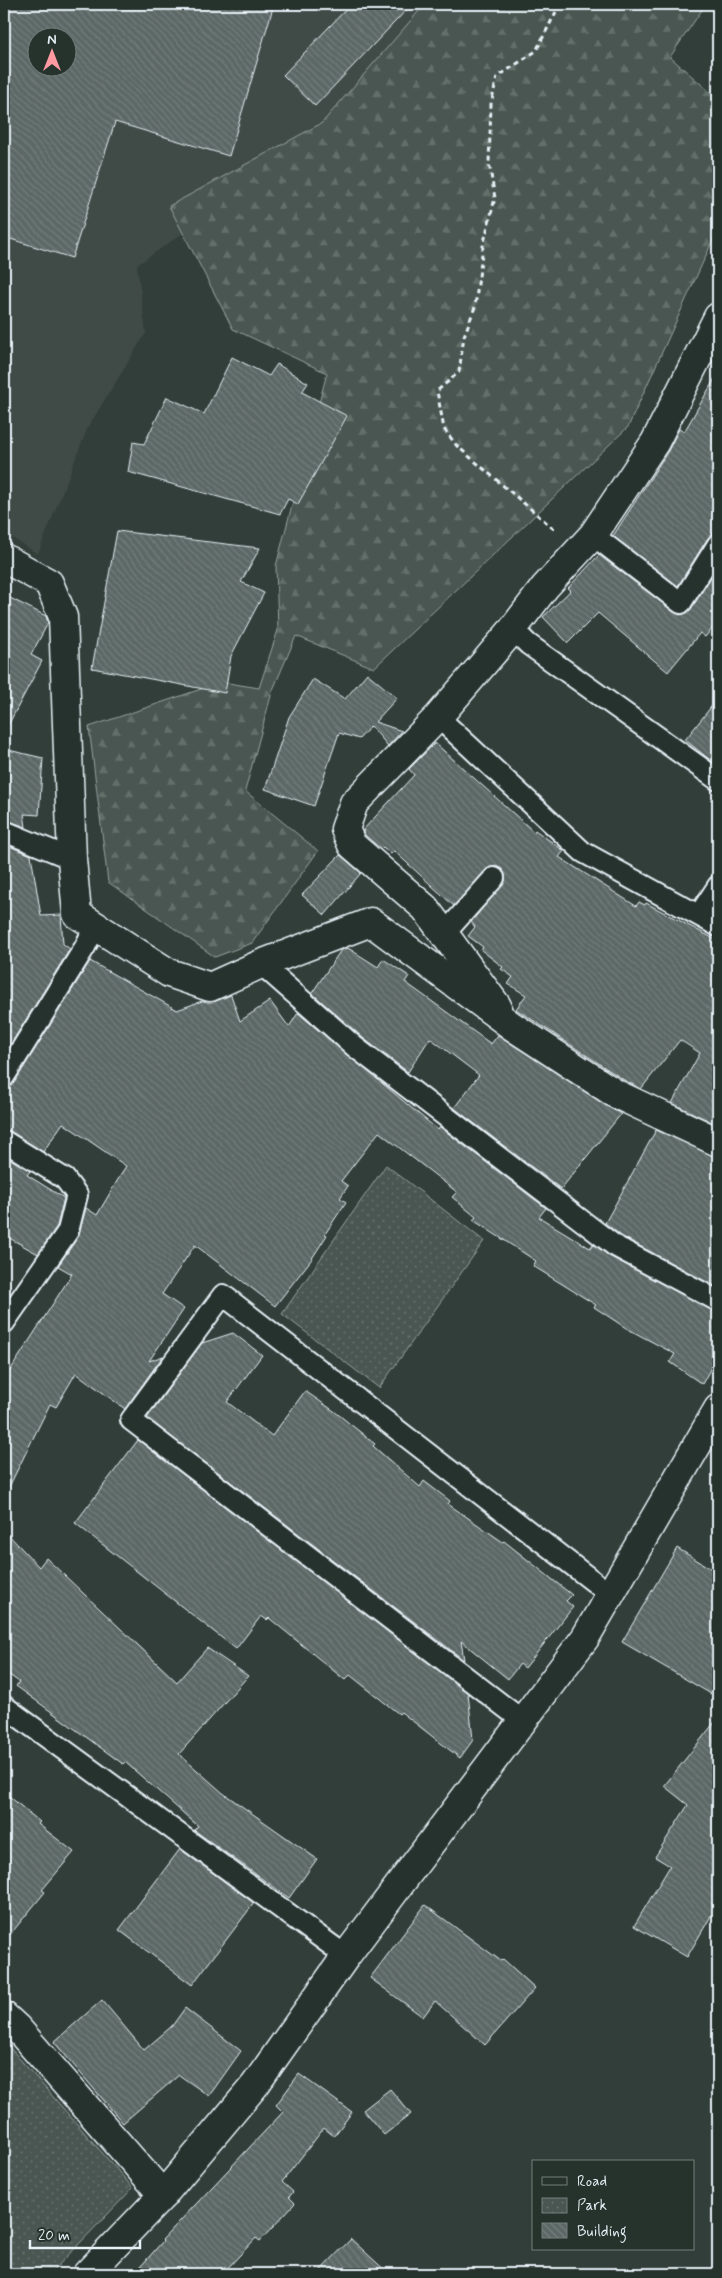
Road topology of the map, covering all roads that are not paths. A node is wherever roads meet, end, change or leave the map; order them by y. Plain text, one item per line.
1 (718, 317) edge
2 (586, 543) junction
3 (718, 544) edge
4 (4, 558) edge
5 (513, 629) junction
6 (438, 716) junction
7 (718, 780) edge
8 (4, 830) edge
9 (72, 859) junction
10 (494, 878) dead end
11 (718, 886) edge
12 (699, 915) junction
13 (96, 924) junction
14 (718, 926) edge
15 (445, 933) junction
16 (261, 964) junction
17 (512, 1026) junction
18 (4, 1077) edge
19 (4, 1141) edge
20 (718, 1142) edge
21 (718, 1301) edge
22 (4, 1323) edge
23 (718, 1410) edge
24 (611, 1595) junction
25 (4, 1706) edge
26 (523, 1721) junction
27 (346, 1956) junction
28 (4, 2016) edge
29 (163, 2195) junction
30 (87, 2274) edge

1 - 2 street
2 - 3 lane
2 - 5 street
4 - 9 street
5 - 6 street
5 - 7 lane
6 - 12 lane
6 - 15 street
8 - 9 lane
9 - 13 street
10 - 15 lane
11 - 12 lane
12 - 14 lane
13 - 16 street
13 - 18 lane
15 - 17 street
16 - 17 street
16 - 21 lane
17 - 20 street
19 - 22 lane
23 - 24 street
24 - 26 street
24 - 26 lane
25 - 27 lane
26 - 27 street
27 - 29 street
28 - 29 street
29 - 30 street

